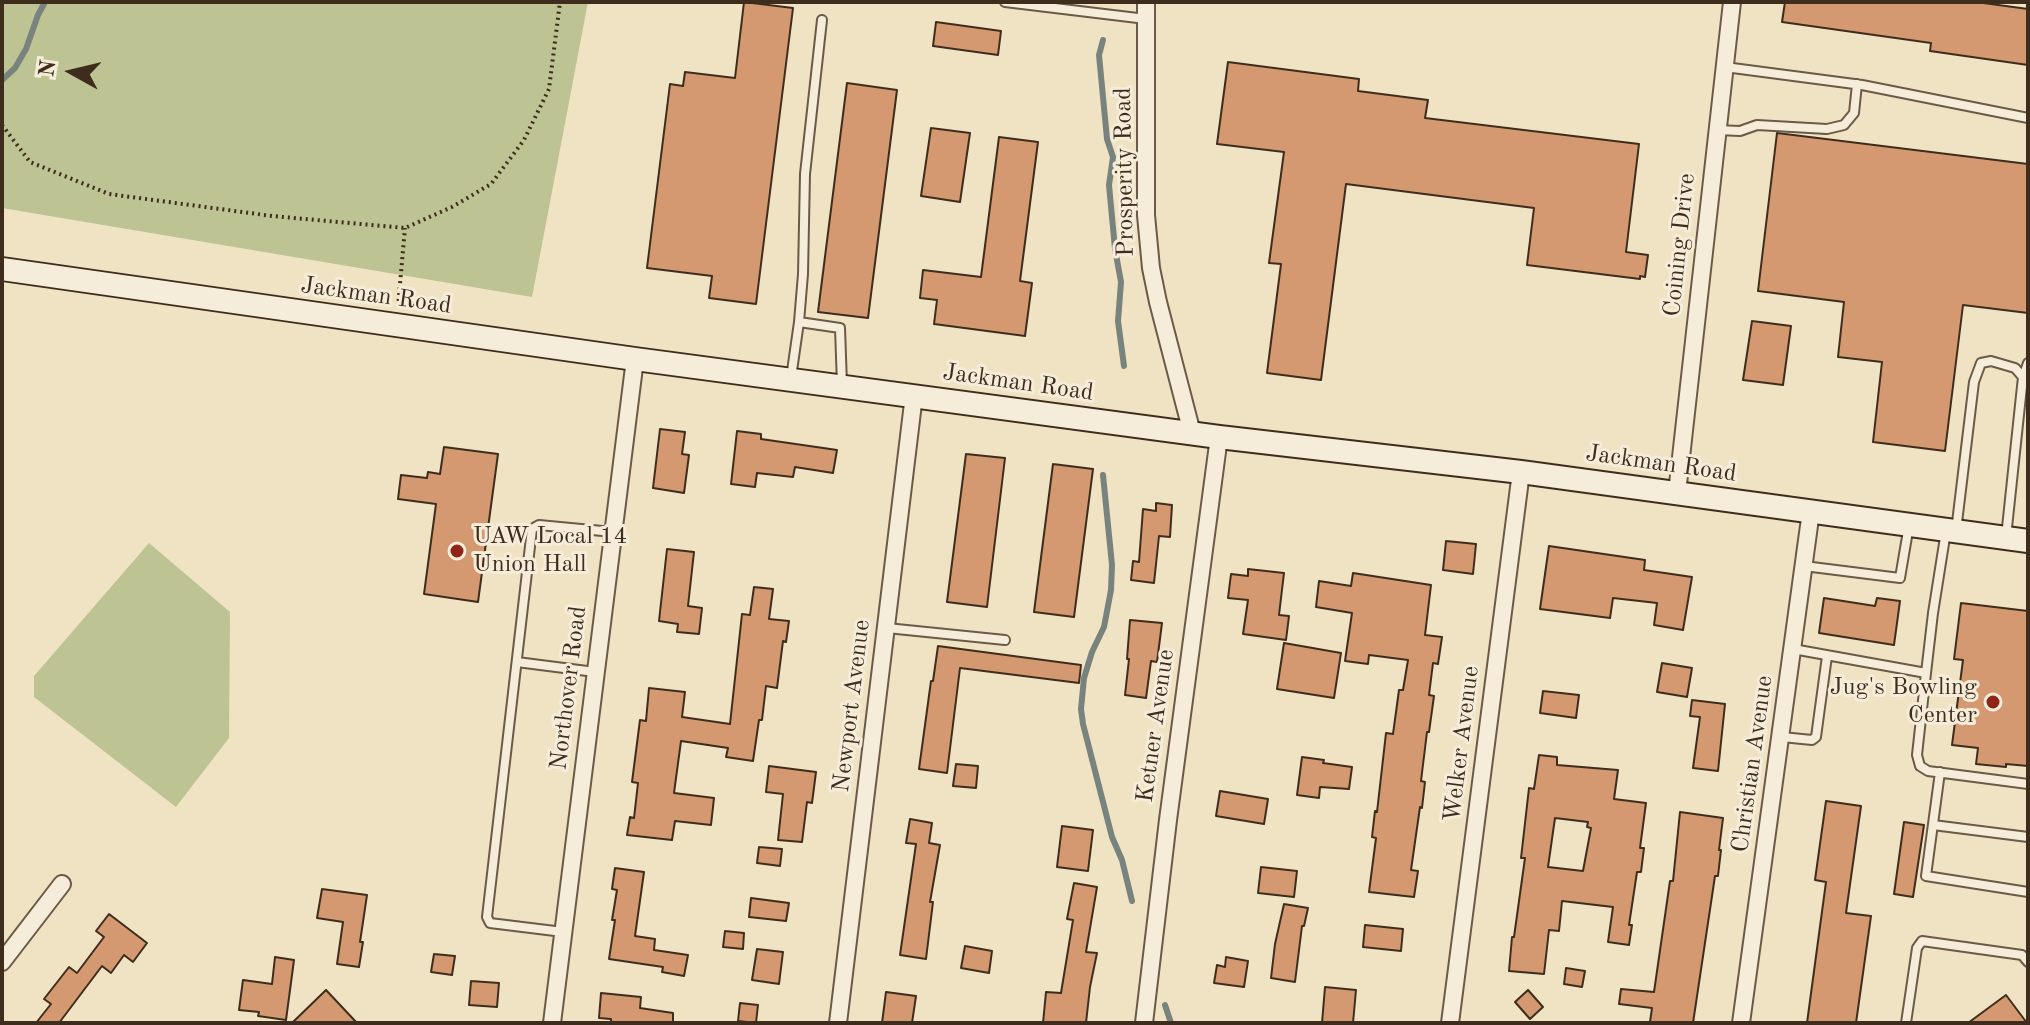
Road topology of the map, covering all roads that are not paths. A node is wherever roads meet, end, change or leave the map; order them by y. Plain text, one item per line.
1 (1005, 2) edge
2 (1732, 2) edge
3 (1147, 11) edge
4 (822, 20) dead end
5 (1724, 67) junction
6 (1857, 84) junction
7 (2028, 118) edge
8 (1717, 130) junction
9 (2, 269) edge
10 (799, 322) junction
11 (635, 359) junction
12 (2028, 363) edge
13 (2023, 377) junction
14 (791, 379) junction
15 (842, 386) junction
16 (914, 395) junction
17 (1192, 433) junction
18 (1219, 437) junction
19 (1521, 472) junction
20 (1677, 493) junction
21 (1811, 511) junction
22 (1909, 524) junction
23 (1951, 530) junction
24 (613, 532) junction
25 (2017, 539) edge
26 (1804, 566) junction
27 (886, 628) junction
28 (1005, 640) dead end
29 (1793, 649) junction
30 (1827, 656) junction
31 (517, 662) junction
32 (596, 672) junction
33 (1926, 673) junction
34 (1782, 737) junction
35 (1940, 772) junction
36 (2028, 784) edge
37 (1933, 825) junction
38 (2028, 837) edge
39 (62, 884) dead end
40 (2028, 892) edge
41 (563, 932) junction
42 (2, 962) edge
43 (2028, 962) edge
44 (552, 1023) edge
45 (838, 1023) edge
46 (1144, 1023) edge
47 (1450, 1023) edge
48 (1741, 1023) edge
49 (1906, 1023) edge

1 - 3 lane
2 - 5 street, Coining Drive
3 - 17 street, Prosperity Road
4 - 10 lane
5 - 6 lane
5 - 8 street, Coining Drive
6 - 7 lane
6 - 8 lane
8 - 20 street, Coining Drive
9 - 11 main road, Jackman Road
10 - 14 lane
10 - 15 lane
11 - 14 main road, Jackman Road
11 - 24 street, Northover Road
12 - 13 lane
13 - 23 lane
13 - 25 lane
14 - 15 main road, Jackman Road
15 - 16 main road, Jackman Road
16 - 17 main road, Jackman Road
16 - 27 street, Newport Avenue
17 - 18 main road, Jackman Road
18 - 19 main road, Jackman Road
18 - 46 street, Ketner Avenue
19 - 20 main road, Jackman Road
19 - 47 street, Welker Avenue
20 - 21 main road, Jackman Road
21 - 22 main road, Jackman Road
21 - 26 street, Christian Avenue
22 - 23 main road, Jackman Road
22 - 26 lane
23 - 25 main road, Jackman Road
23 - 33 lane
24 - 31 lane
24 - 32 street, Northover Road
26 - 29 street, Christian Avenue
27 - 28 lane
27 - 45 street, Newport Avenue
29 - 30 lane
29 - 34 street, Christian Avenue
30 - 33 lane
30 - 34 lane
31 - 32 lane
31 - 41 lane
32 - 41 street, Northover Road
33 - 35 lane
34 - 48 street, Christian Avenue
35 - 36 lane
35 - 37 lane
37 - 38 lane
37 - 40 lane
39 - 42 street
41 - 44 street, Northover Road
43 - 49 lane

